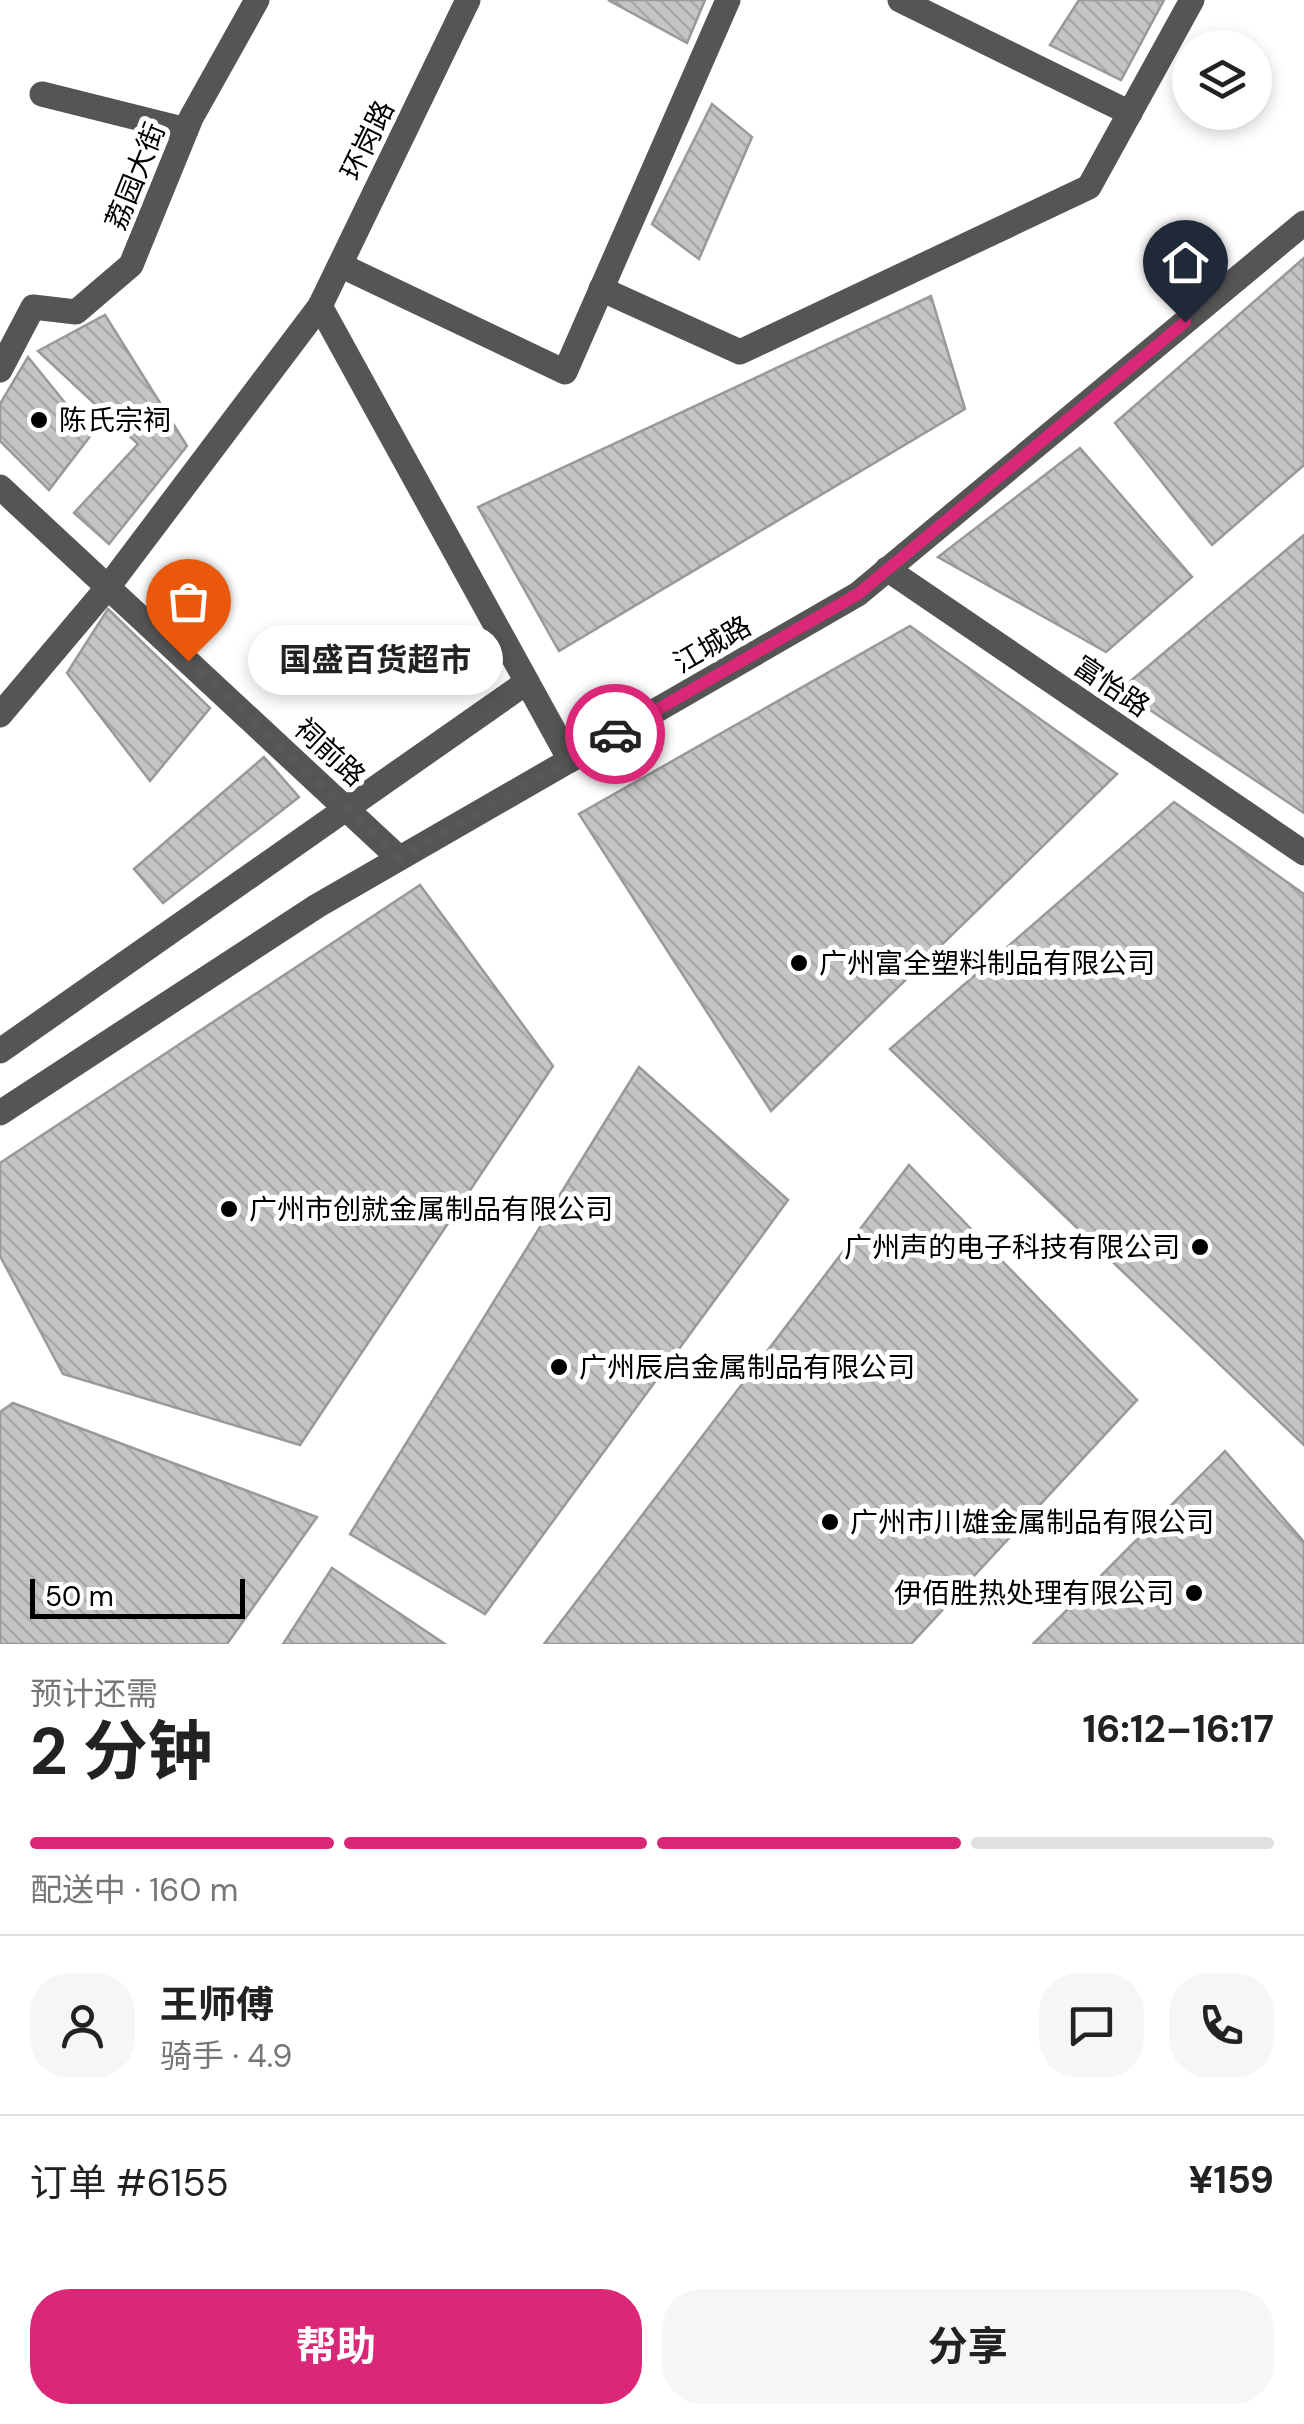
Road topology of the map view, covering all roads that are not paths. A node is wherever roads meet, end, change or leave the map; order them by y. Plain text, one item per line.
1 (256, 0) edge
2 (728, 0) edge
3 (900, 0) edge
4 (960, 0) edge
5 (1192, 0) edge
6 (461, 2) edge
7 (948, 24) junction
8 (42, 94) dead end
9 (1130, 112) junction
10 (186, 130) junction
11 (1304, 223) edge
12 (340, 265) junction
13 (601, 289) junction
14 (320, 306) junction
15 (0, 370) edge
16 (0, 487) edge
17 (887, 570) junction
18 (108, 587) junction
19 (527, 682) junction
20 (0, 715) edge
21 (570, 760) junction
22 (346, 808) junction
23 (1304, 853) edge
24 (400, 858) junction
25 (0, 1051) edge
26 (0, 1113) edge

1 - 10 street, 荔园大街
2 - 13 street
3 - 7 street
4 - 7 street
5 - 9 street
6 - 12 street, 环岗路
7 - 9 street
8 - 10 street
9 - 13 street
10 - 15 street, 荔园大街
11 - 17 street, 江城路
12 - 13 street
12 - 14 street, 环岗路
14 - 18 street, 环岗路
14 - 19 street
16 - 18 street, 祠前路
17 - 21 street, 江城路
17 - 23 street, 富怡路
18 - 20 street, 环岗路
18 - 22 street, 祠前路
19 - 21 street
19 - 22 street
21 - 24 street, 江城路
22 - 24 street, 祠前路
22 - 25 street
24 - 26 street, 江城路

